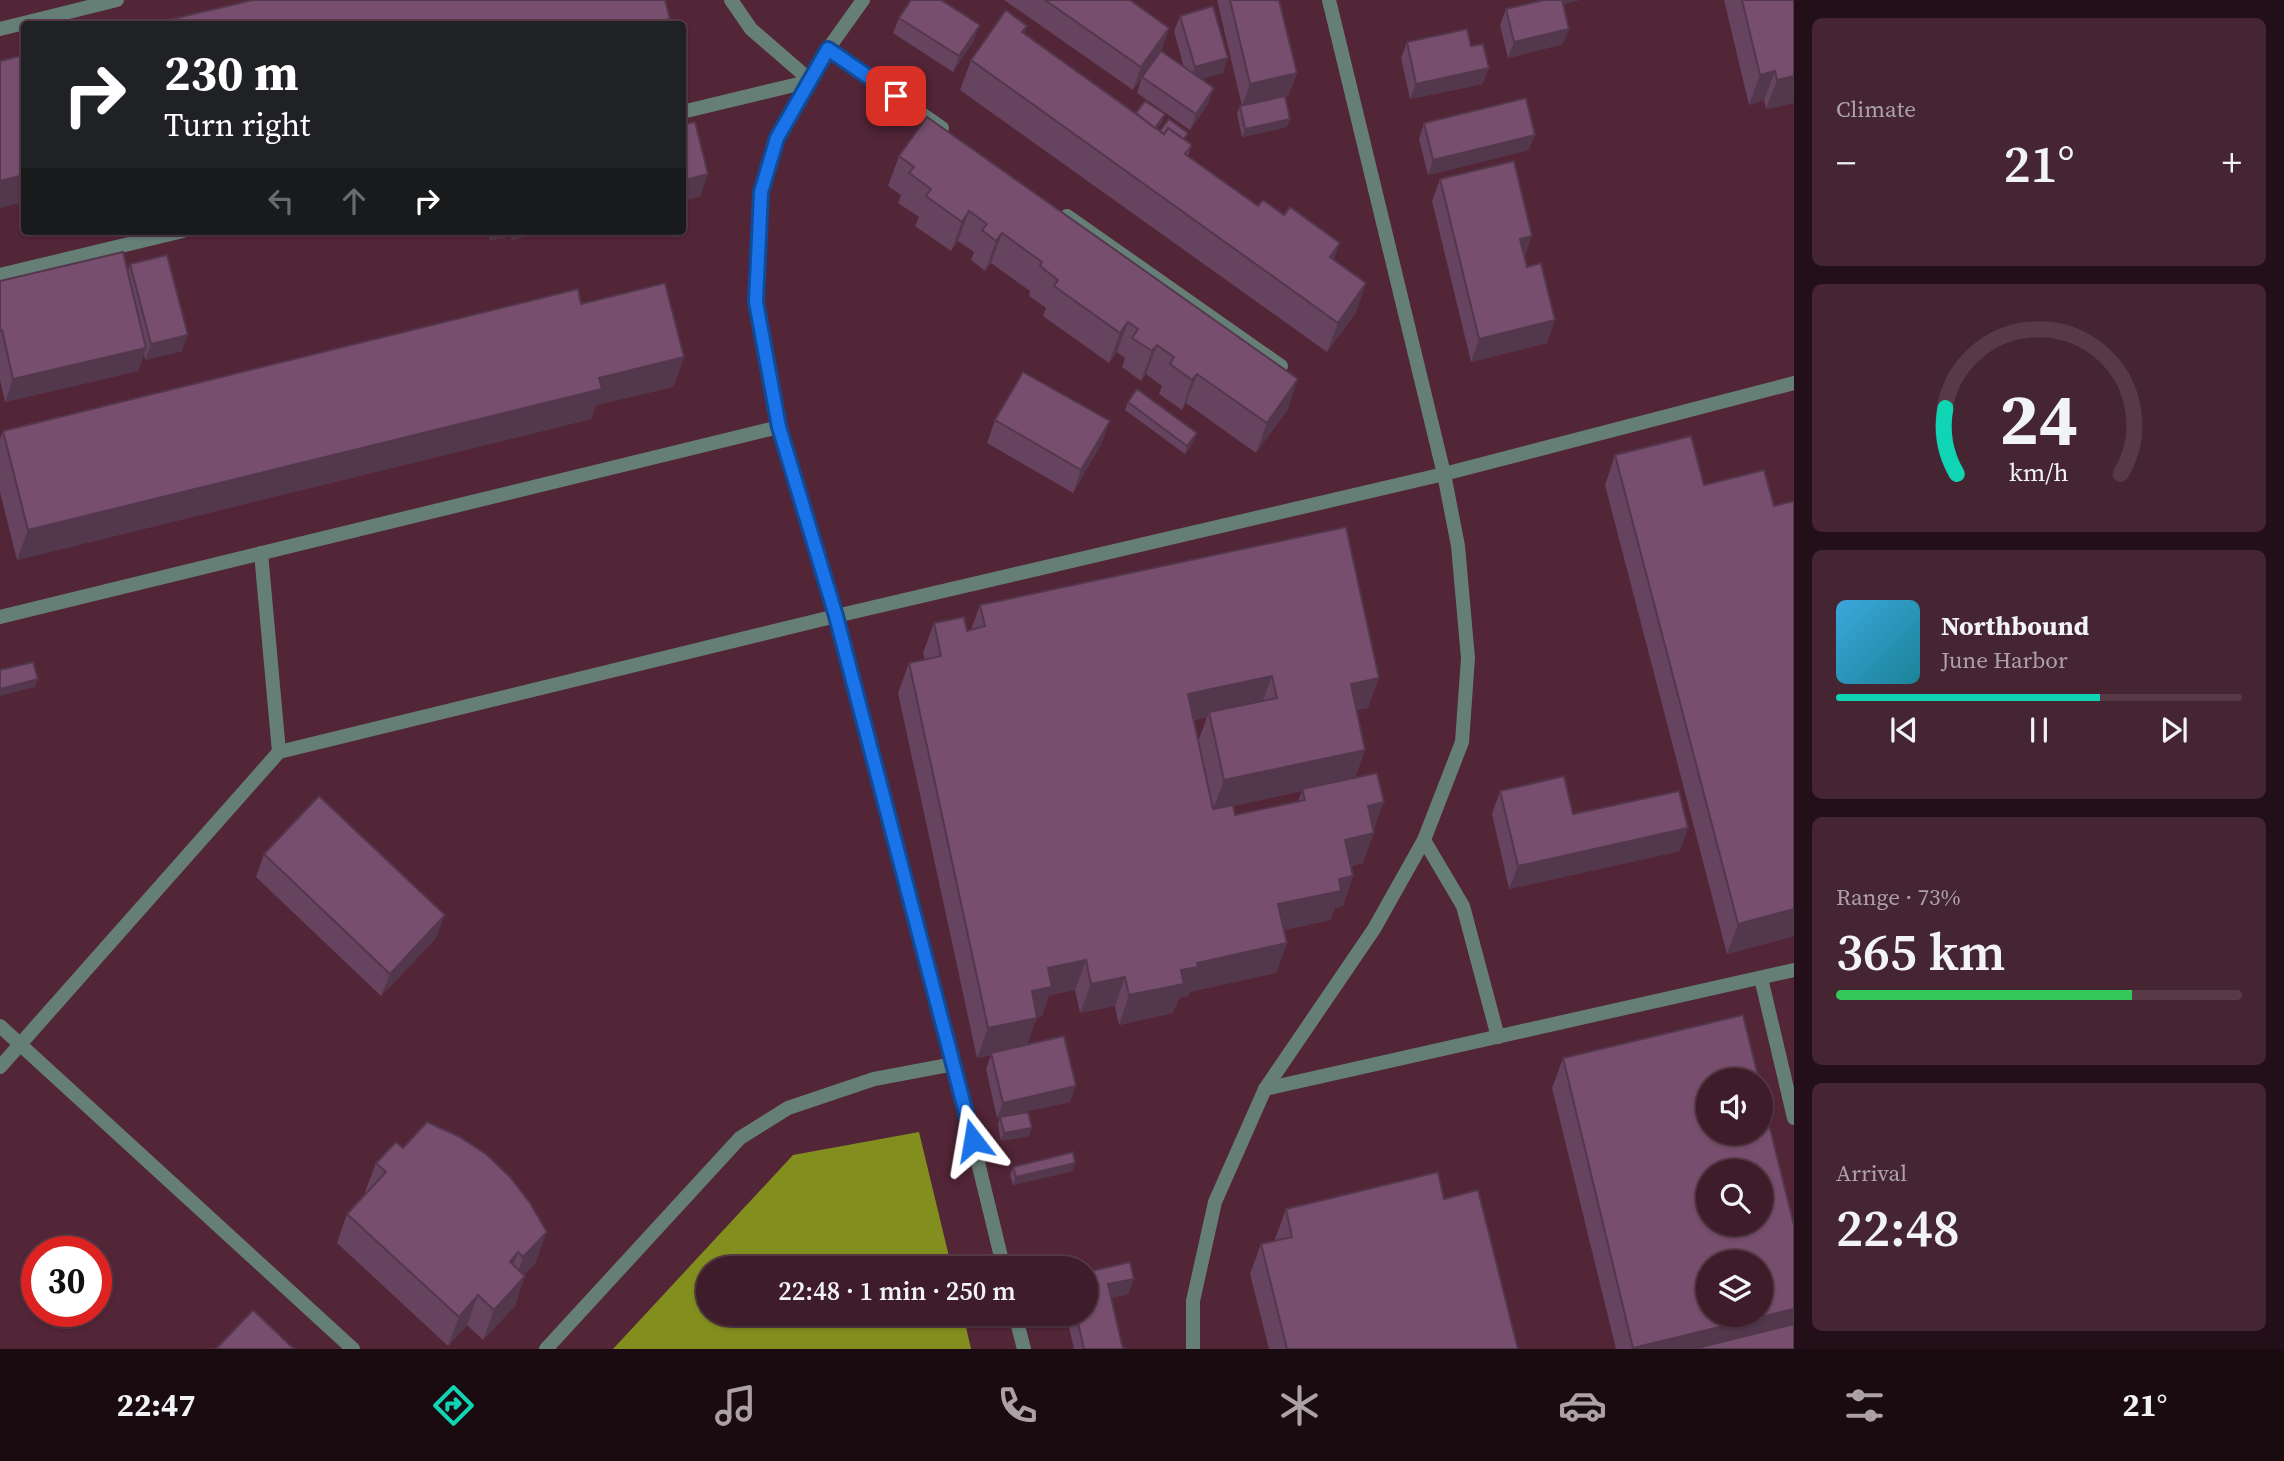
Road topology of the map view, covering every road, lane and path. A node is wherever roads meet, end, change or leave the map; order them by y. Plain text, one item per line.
1 (117, 0) edge
2 (731, 0) edge
3 (863, 0) edge
4 (1329, 0) edge
5 (32, 21) edge
6 (21, 24) edge
7 (0, 29) edge
8 (828, 49) junction
9 (811, 81) junction
10 (686, 111) edge
11 (953, 136) edge
12 (1055, 207) edge
13 (166, 235) edge
14 (0, 275) edge
15 (1281, 366) edge
16 (1794, 383) edge
17 (779, 427) junction
18 (1444, 474) junction
19 (261, 553) junction
20 (836, 616) junction
21 (0, 617) edge
22 (279, 752) junction
23 (1424, 840) junction
24 (1794, 970) edge
25 (1761, 978) junction
26 (0, 1026) edge
27 (1498, 1037) junction
28 (20, 1045) junction
29 (954, 1063) junction
30 (0, 1067) edge
31 (1265, 1089) junction
32 (1794, 1118) edge
33 (1001, 1256) edge
34 (1018, 1326) edge
35 (354, 1349) edge
36 (546, 1349) edge
37 (1024, 1349) edge
38 (1193, 1349) edge

1 - 5 street
2 - 9 street
3 - 8 street
4 - 18 street
6 - 7 street
8 - 9 street
8 - 11 street
9 - 10 street
9 - 17 street
12 - 15 street
13 - 14 street
16 - 18 street
17 - 19 street
17 - 20 street
18 - 20 street
18 - 23 street
19 - 21 street
19 - 22 street
20 - 22 street
20 - 29 street
22 - 28 street
23 - 27 street
23 - 31 street
24 - 25 street
25 - 27 street
25 - 32 street
26 - 28 street
27 - 31 street
28 - 30 street
28 - 35 street
29 - 33 street
29 - 36 street
31 - 38 street
34 - 37 street

